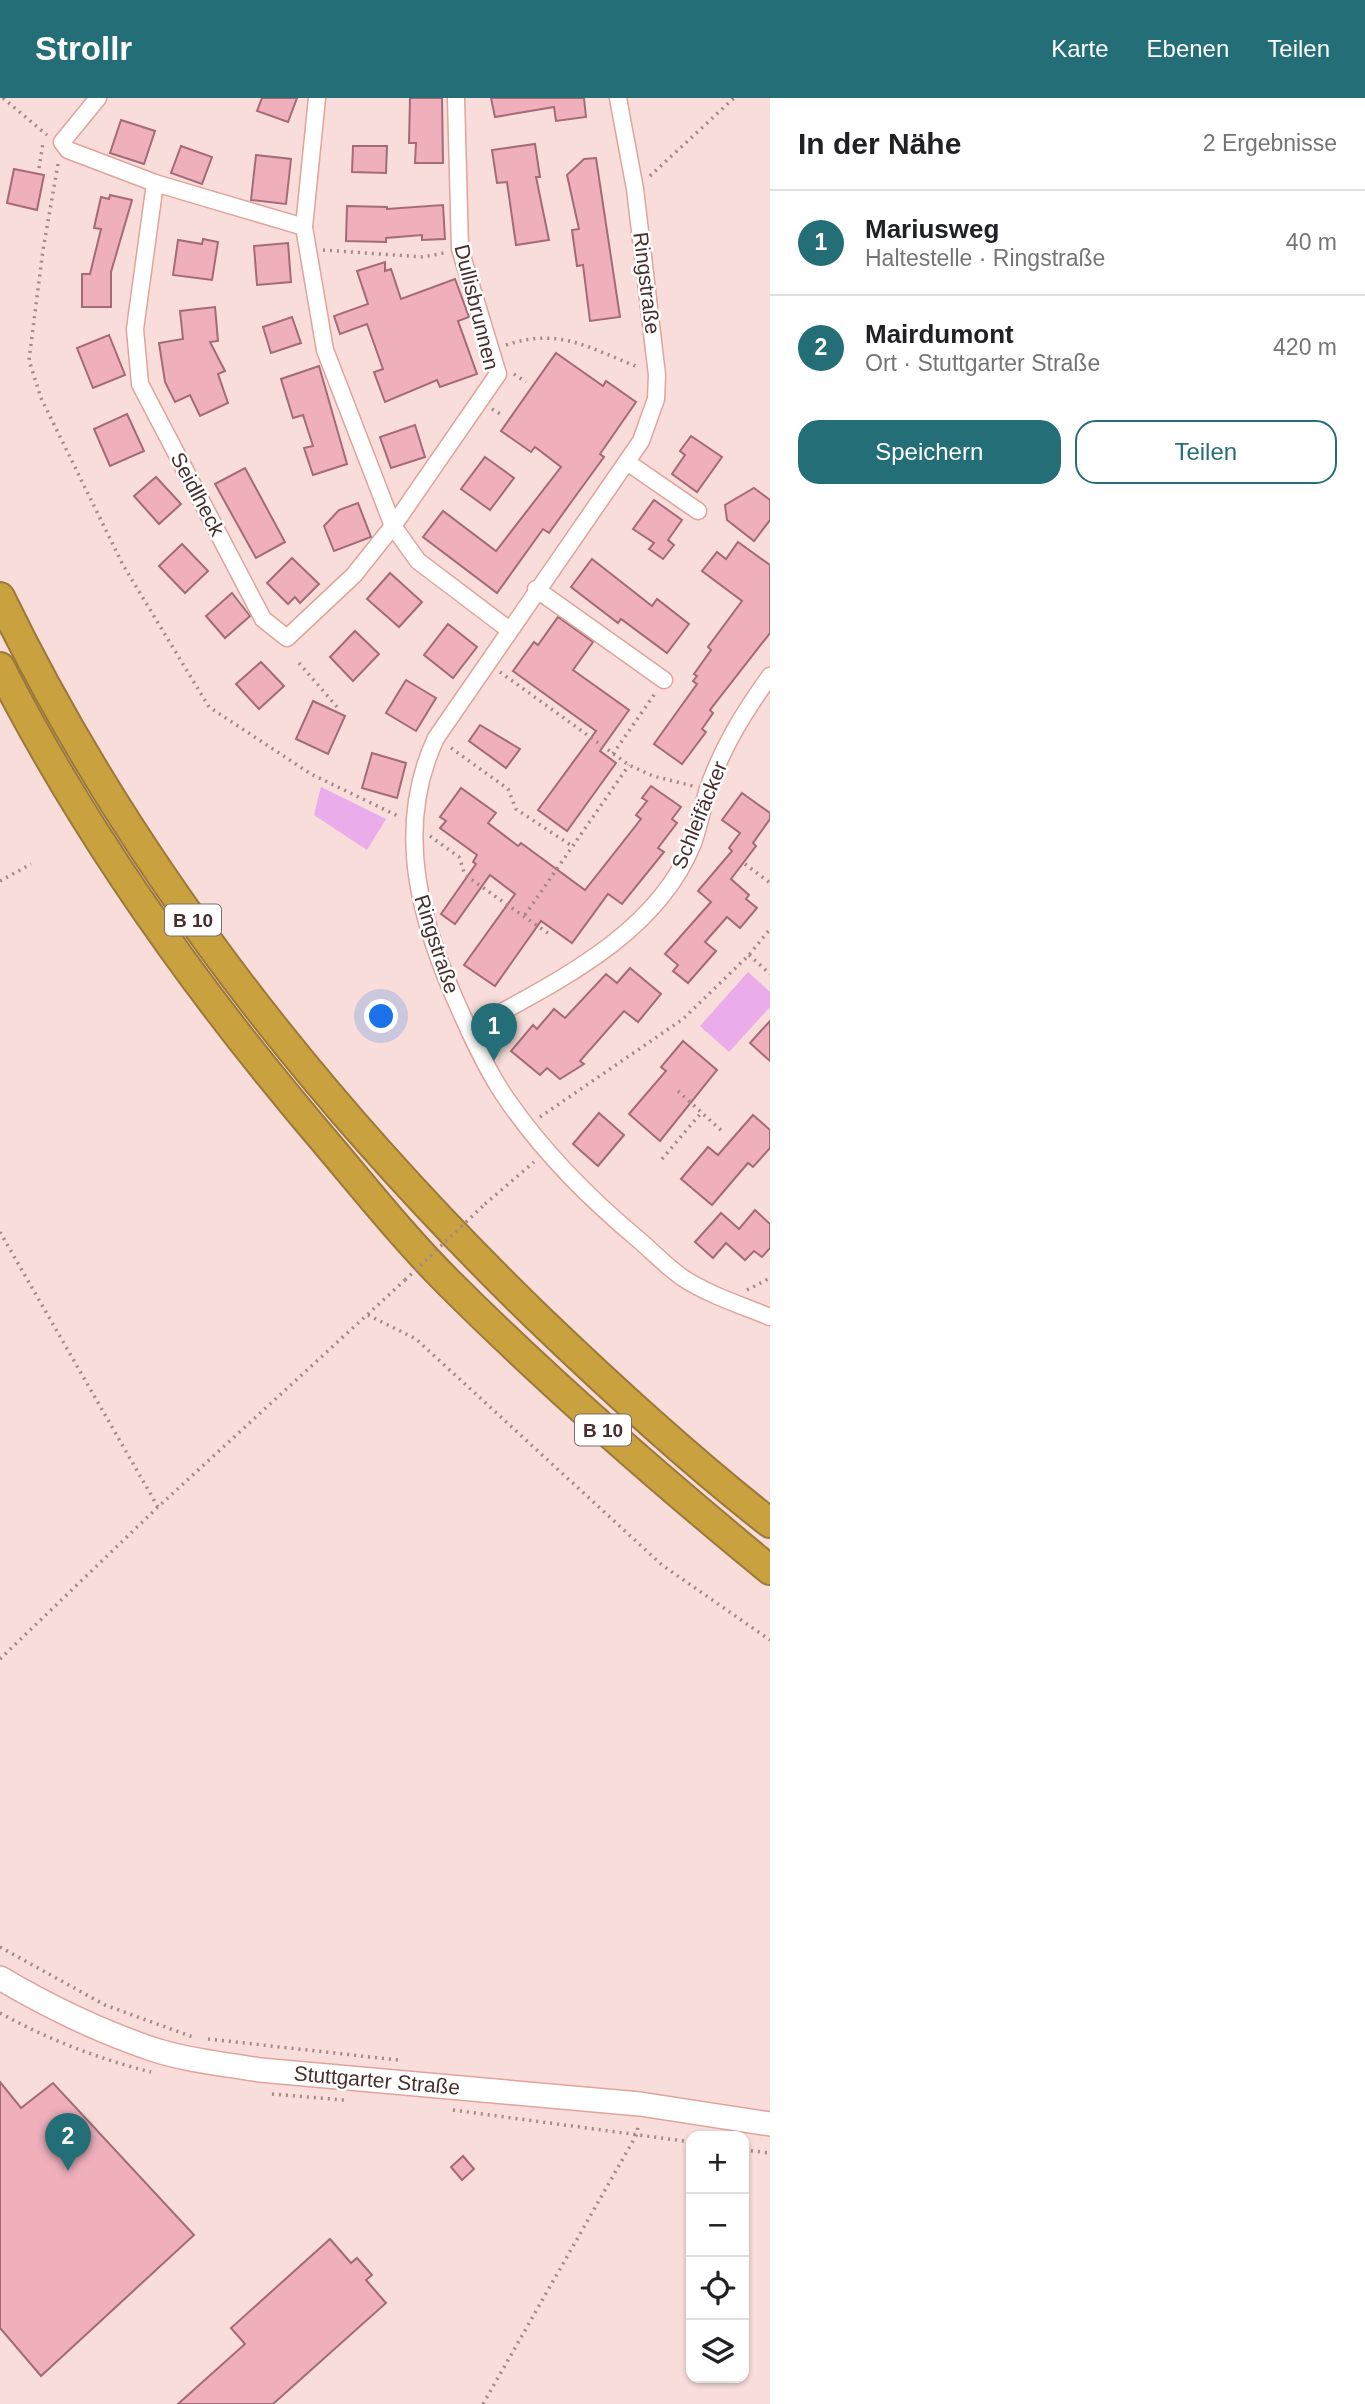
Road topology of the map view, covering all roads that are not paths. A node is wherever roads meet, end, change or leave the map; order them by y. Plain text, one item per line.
1 (98, 98) edge
2 (317, 98) edge
3 (456, 98) edge
4 (618, 98) edge
5 (155, 183) junction
6 (303, 227) junction
7 (627, 462) junction
8 (698, 511) dead end
9 (393, 526) junction
10 (536, 589) junction
11 (0, 597) edge
12 (508, 629) junction
13 (0, 667) edge
14 (770, 676) edge
15 (664, 680) road end
16 (469, 1030) junction
17 (770, 1317) edge
18 (770, 1523) edge
19 (770, 1570) edge
20 (0, 1978) edge
21 (770, 2124) edge

1 - 5 street
2 - 6 street
3 - 9 street, Dullisbrunnen
4 - 7 street, Ringstraße
5 - 6 street
5 - 9 street, Seidlheck
6 - 9 street
7 - 8 street
7 - 10 street, Ringstraße
9 - 12 street
10 - 12 street, Ringstraße
10 - 15 street
11 - 18 highway, B 10
12 - 16 street, Ringstraße
13 - 19 highway, B 10
14 - 16 street, Schleifäcker
16 - 17 street, Ringstraße
20 - 21 main road, Stuttgarter Straße

